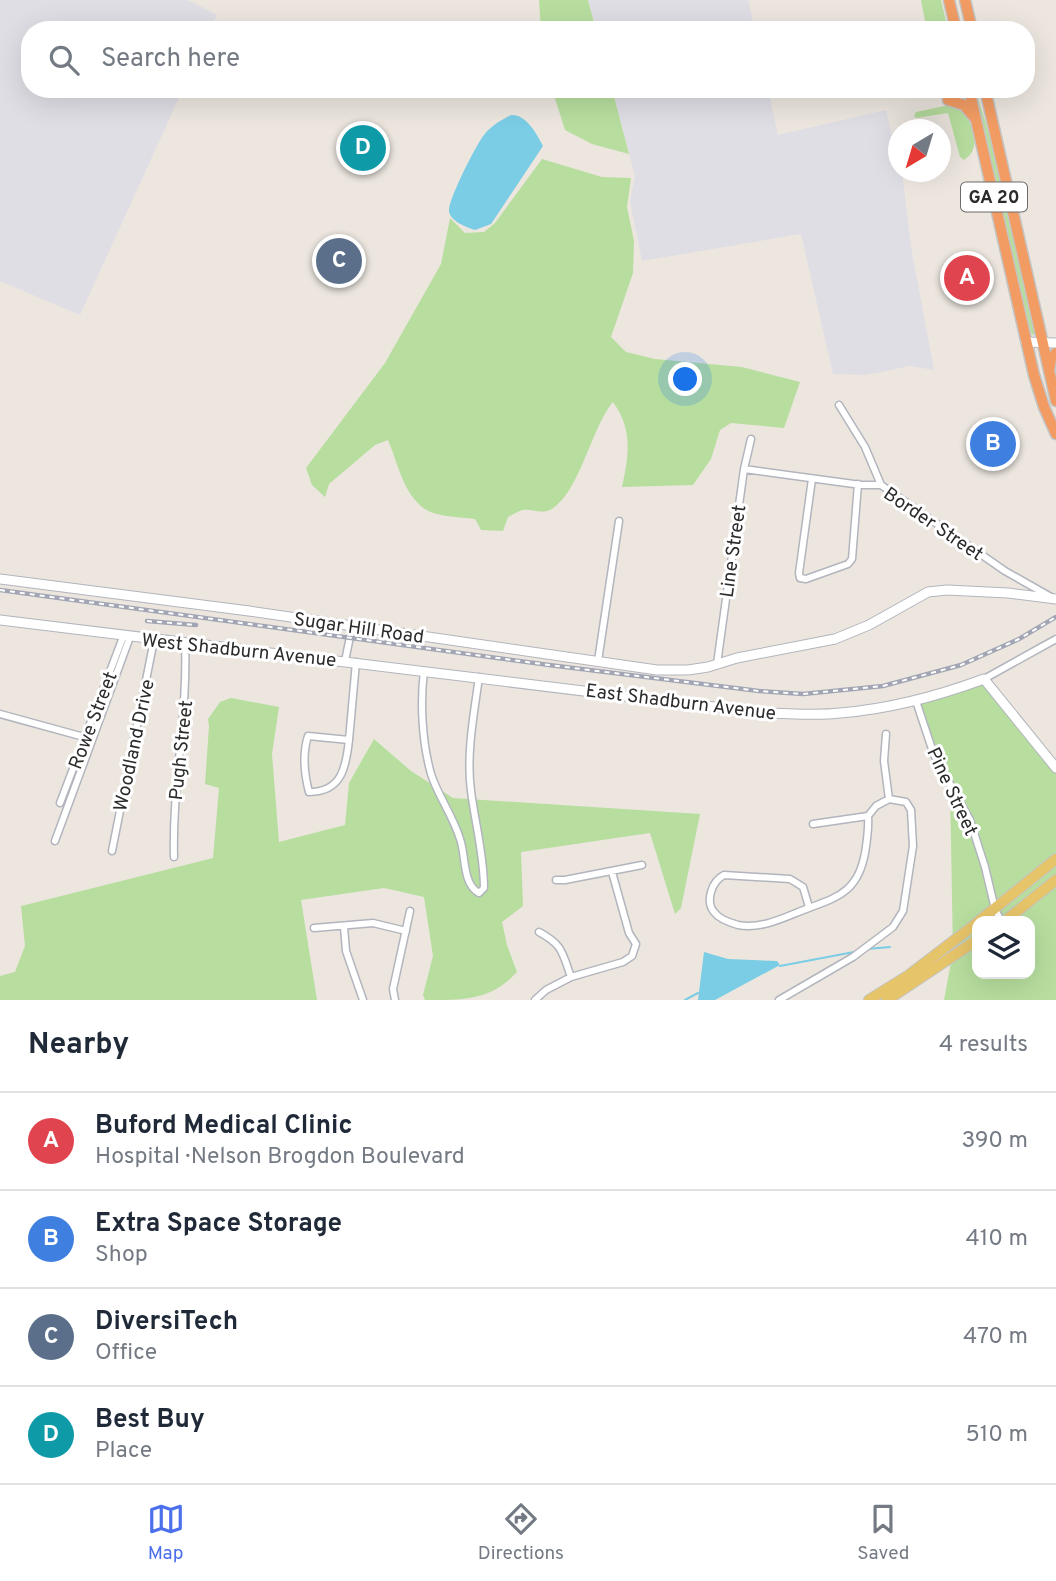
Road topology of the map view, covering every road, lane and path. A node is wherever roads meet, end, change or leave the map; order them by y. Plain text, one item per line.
1 (949, 0) edge
2 (965, 0) edge
3 (954, 21) edge
4 (970, 21) edge
5 (955, 98) edge
6 (971, 98) edge
7 (987, 98) edge
8 (977, 123) junction
9 (1026, 342) junction
10 (1042, 342) junction
11 (1056, 344) edge
12 (1056, 354) edge
13 (1049, 373) junction
14 (1056, 401) edge
15 (839, 405) dead end
16 (1056, 434) edge
17 (751, 439) dead end
18 (744, 469) junction
19 (812, 479) junction
20 (858, 484) junction
21 (881, 485) junction
22 (619, 521) dead end
23 (0, 579) edge
24 (1056, 599) edge
25 (0, 620) edge
26 (352, 626) junction
27 (126, 637) junction
28 (1056, 639) edge
29 (155, 640) junction
30 (185, 643) junction
31 (345, 661) junction
32 (598, 661) junction
33 (356, 662) junction
34 (717, 664) junction
35 (424, 671) junction
36 (479, 677) junction
37 (984, 679) junction
38 (916, 701) junction
39 (0, 714) edge
40 (886, 734) dead end
41 (84, 737) junction
42 (349, 740) junction
43 (1056, 768) edge
44 (889, 799) junction
45 (60, 803) dead end
46 (868, 816) junction
47 (813, 824) dead end
48 (55, 841) dead end
49 (111, 851) dead end
50 (174, 857) dead end
51 (1056, 859) edge
52 (642, 866) dead end
53 (612, 872) junction
54 (556, 880) dead end
55 (1056, 880) edge
56 (809, 907) junction
57 (995, 909) junction
58 (410, 911) dead end
59 (986, 916) edge
60 (1000, 916) edge
61 (1009, 916) edge
62 (344, 927) junction
63 (972, 927) edge
64 (314, 928) dead end
65 (406, 931) junction
66 (539, 932) dead end
67 (972, 943) edge
68 (571, 977) junction
69 (363, 1000) edge
70 (395, 1000) edge
71 (535, 1000) edge
72 (779, 1000) edge
73 (869, 1000) edge
74 (887, 1000) edge

1 - 3 highway
2 - 4 highway
5 - 8 highway
6 - 8 highway, GA 20
7 - 10 highway, GA 20
8 - 9 highway, GA 20
9 - 10 street
9 - 16 highway, GA 20
10 - 11 street
10 - 13 highway, GA 20
12 - 13 highway
13 - 14 highway, GA 20
15 - 21 street
17 - 18 street, Line Street
18 - 19 street, Border Street
18 - 34 street, Line Street
19 - 20 street, Border Street
19 - 20 street
20 - 21 street, Border Street
21 - 24 street, Border Street
22 - 32 street
23 - 26 street, Sugar Hill Road
24 - 34 street, Sugar Hill Road
25 - 27 street, West Shadburn Avenue
26 - 31 street
26 - 32 street, Sugar Hill Road
27 - 29 street, West Shadburn Avenue
27 - 41 street, Rowe Street
27 - 48 street
28 - 37 street
29 - 30 street, West Shadburn Avenue
29 - 49 street, Woodland Drive
30 - 31 street, West Shadburn Avenue
30 - 50 street, Pugh Street
31 - 33 street, West Shadburn Avenue
32 - 34 street, Sugar Hill Road
33 - 35 street, West Shadburn Avenue
33 - 42 street
35 - 36 street, West Shadburn Avenue
35 - 36 street
36 - 38 street, East Shadburn Avenue
37 - 38 street, East Shadburn Avenue
37 - 43 street
38 - 57 street, Pine Street
39 - 41 street
40 - 44 street
41 - 45 street, Rowe Street
42 - 42 street
44 - 46 street
44 - 72 street
46 - 47 street
46 - 56 street
51 - 57 main road
52 - 53 street
53 - 54 street
53 - 68 street
55 - 61 main road
56 - 56 street
57 - 59 main road
57 - 60 street, Pine Street
58 - 65 street
62 - 64 street
62 - 65 street
62 - 69 street
63 - 73 main road
65 - 70 street
66 - 68 street
67 - 74 main road
68 - 71 street

